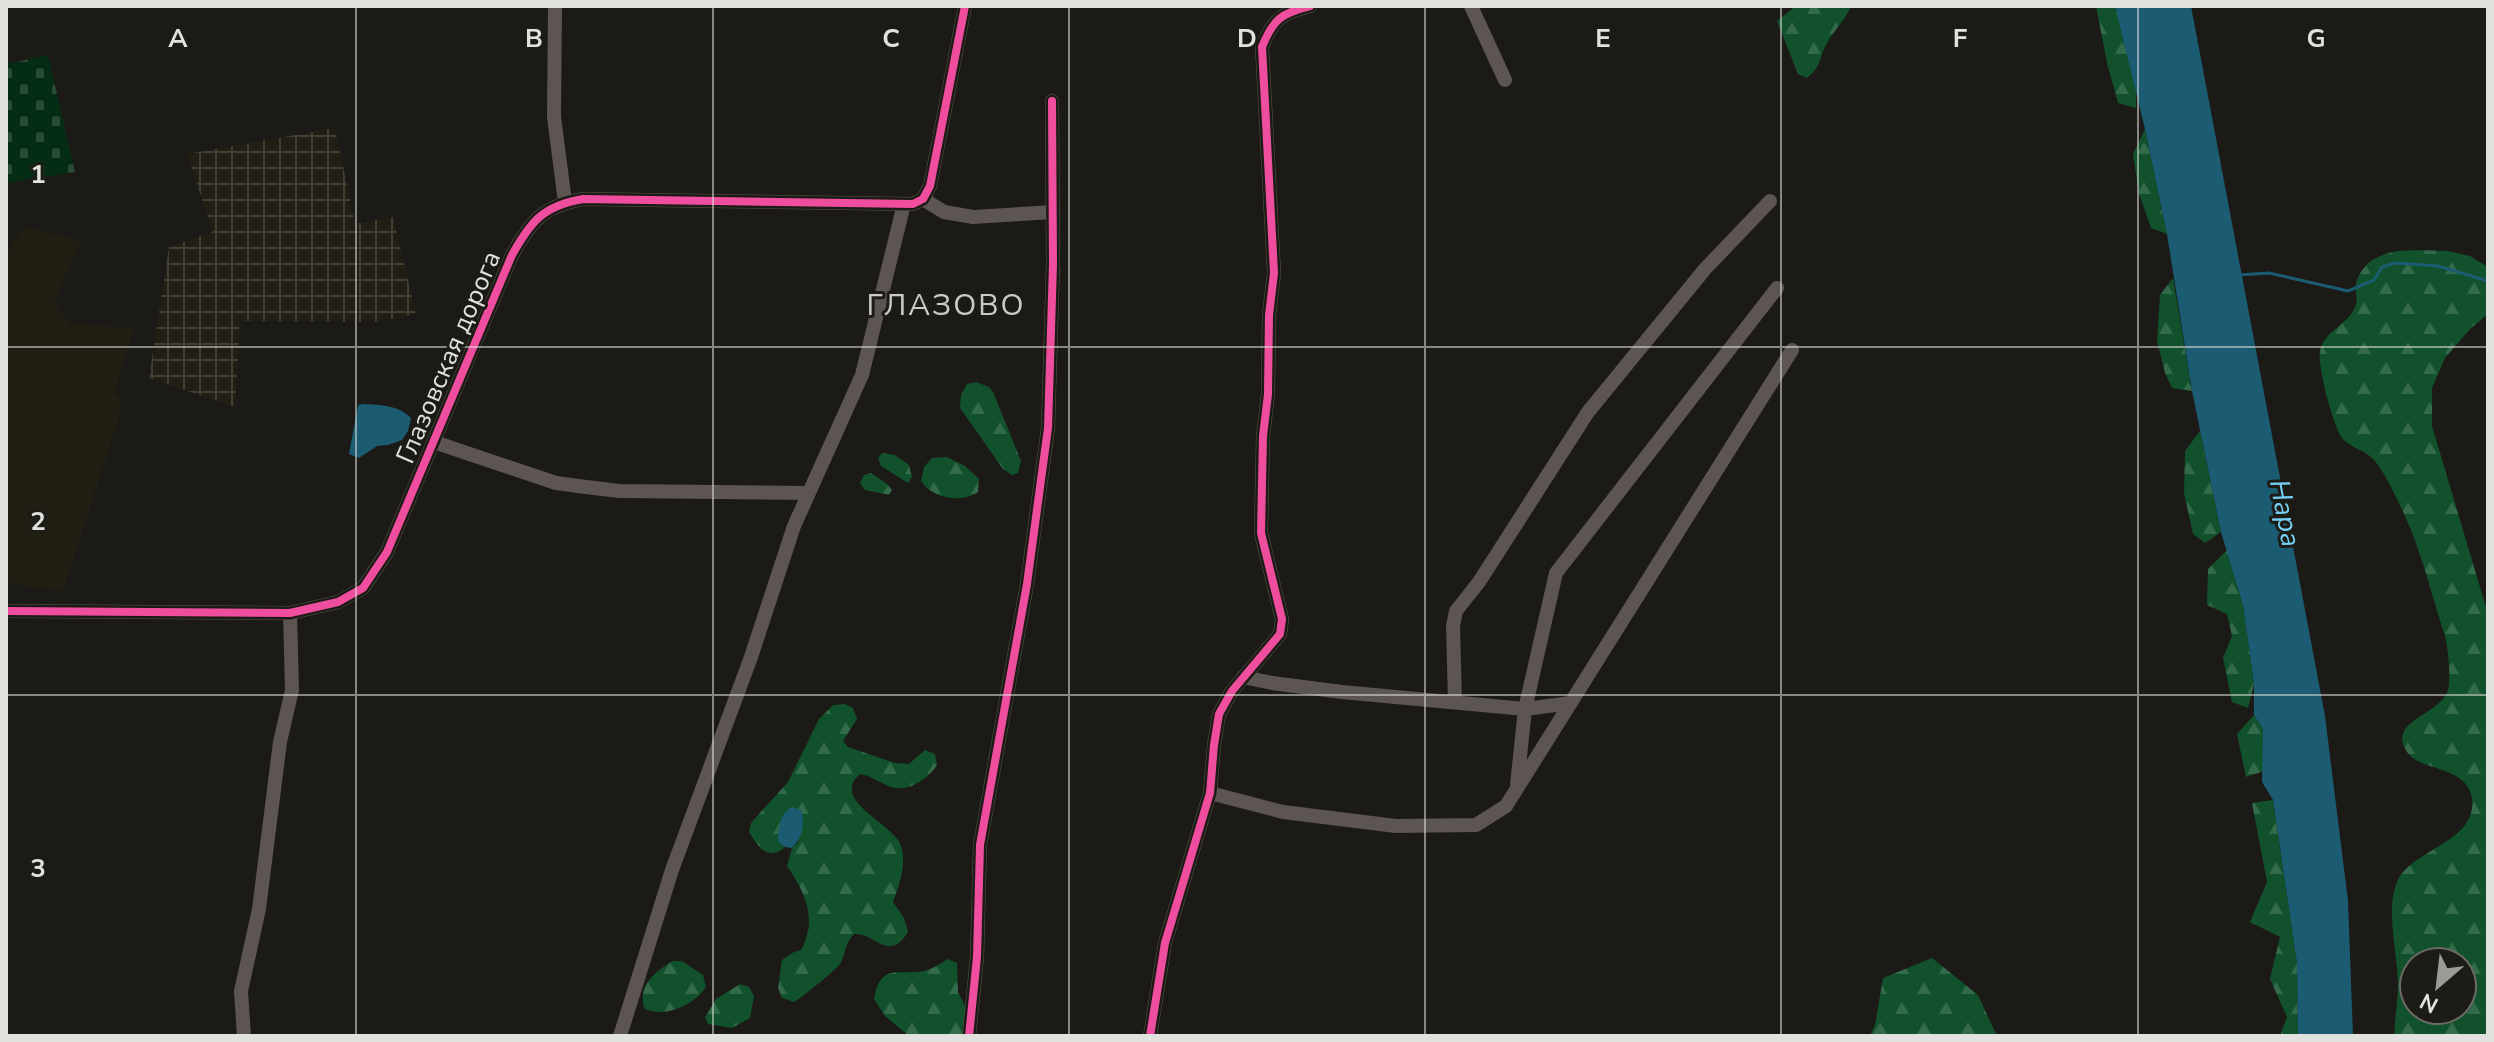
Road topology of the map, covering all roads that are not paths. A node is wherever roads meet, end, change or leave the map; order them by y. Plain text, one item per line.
1 (555, 6) edge
2 (965, 6) edge
3 (1310, 6) edge
4 (1471, 6) edge
5 (1505, 80) dead end
6 (1052, 101) dead end
7 (923, 199) junction
8 (1770, 201) dead end
9 (565, 202) junction
10 (904, 204) junction
11 (1053, 212) junction
12 (1777, 288) dead end
13 (1792, 350) dead end
14 (434, 442) junction
15 (808, 493) junction
16 (6, 611) edge
17 (290, 613) junction
18 (1243, 677) junction
19 (1455, 702) junction
20 (1571, 703) junction
21 (1525, 709) junction
22 (1517, 789) junction
23 (1210, 793) junction
24 (244, 1036) edge
25 (620, 1036) edge
26 (969, 1036) edge
27 (1150, 1036) edge

1 - 9 street
2 - 7 street
3 - 18 street
4 - 5 street
6 - 11 street
7 - 10 street, Глазовская дорога
7 - 11 street
8 - 19 street
9 - 10 street, Глазовская дорога
9 - 14 street, Глазовская дорога
10 - 15 street
11 - 26 street
12 - 21 street
13 - 20 street
14 - 15 street
14 - 17 street, Глазовская дорога
15 - 25 street
16 - 17 street, Глазовская дорога
17 - 24 street
18 - 19 street
18 - 23 street
19 - 21 street
20 - 21 street
20 - 22 street
21 - 22 street
22 - 23 street
23 - 27 street

